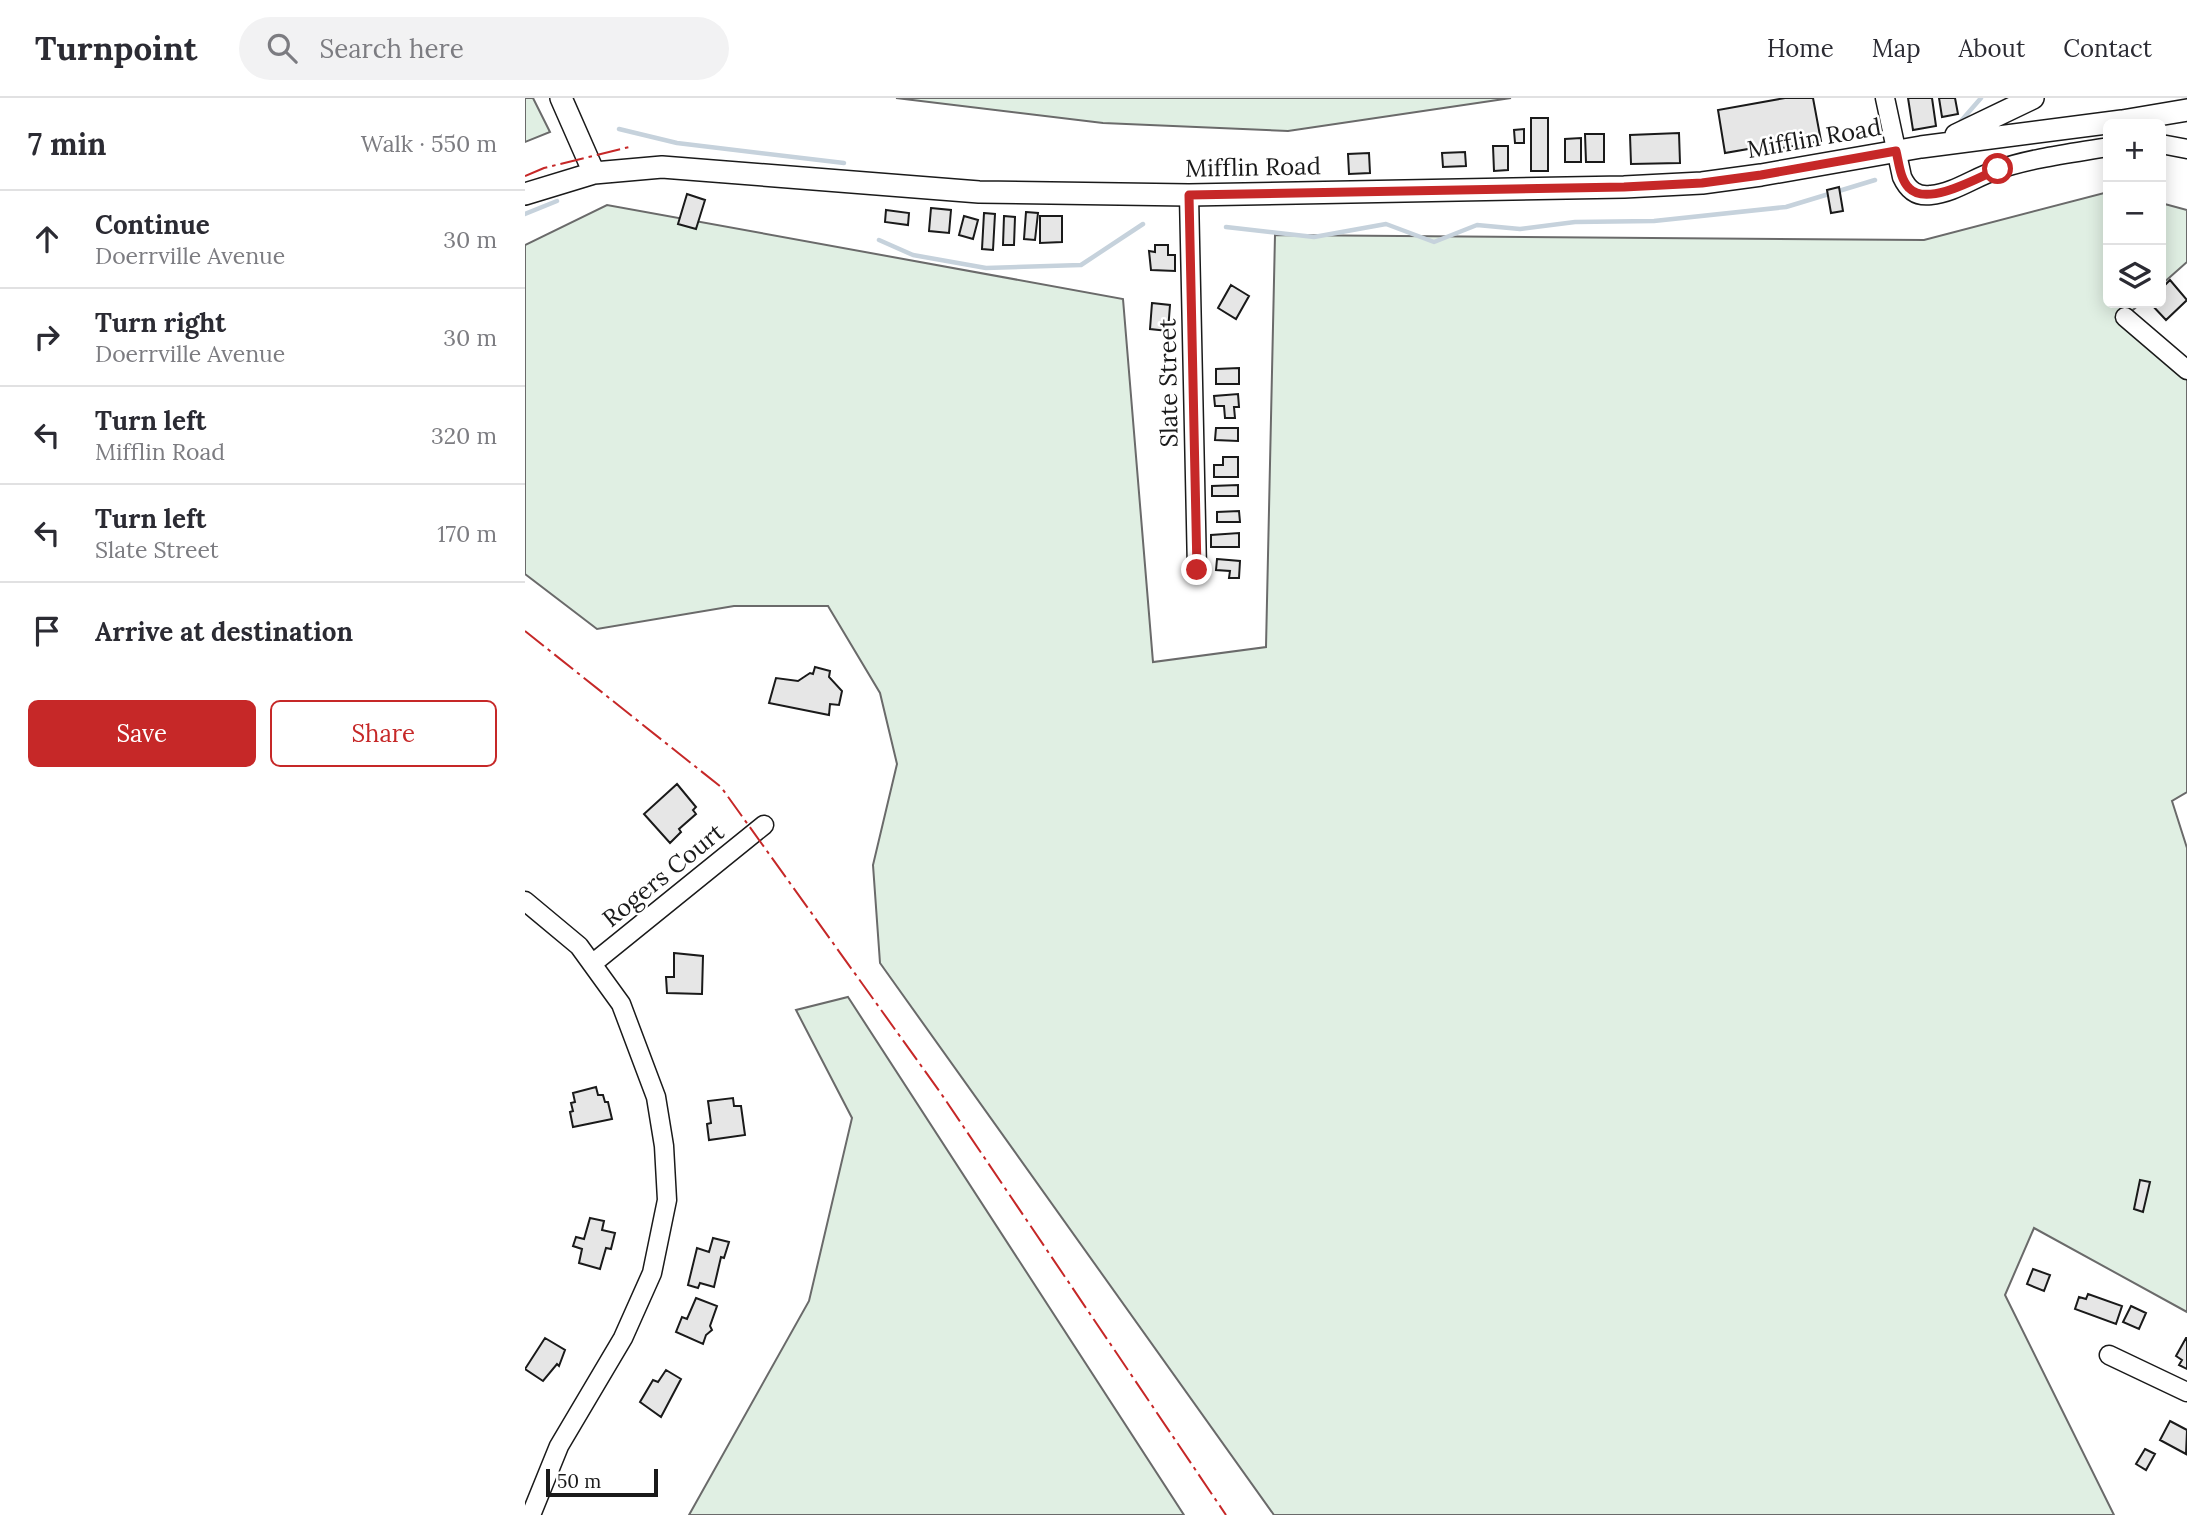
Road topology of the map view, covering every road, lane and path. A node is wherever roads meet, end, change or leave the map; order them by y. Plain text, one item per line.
1 (561, 98) edge
2 (1885, 98) edge
3 (2033, 98) edge
4 (2174, 98) edge
5 (2187, 110) edge
6 (2134, 119) edge
7 (2166, 121) edge
8 (2103, 123) edge
9 (2187, 125) edge
10 (1982, 138) junction
11 (2166, 145) edge
12 (1921, 147) junction
13 (2103, 148) edge
14 (2187, 149) edge
15 (1896, 151) junction
16 (594, 173) junction
17 (525, 194) edge
18 (1189, 195) junction
19 (2125, 317) dead end
20 (2187, 370) edge
21 (1197, 570) dead end
22 (764, 825) dead end
23 (525, 901) edge
24 (592, 964) junction
25 (2109, 1354) dead end
26 (2187, 1392) edge
27 (531, 1515) edge

1 - 16 main road
2 - 15 street
3 - 12 main road
4 - 10 main road, Mifflin Road
5 - 6 main road, Mifflin Road
7 - 9 main road
8 - 10 main road, Mifflin Road
10 - 12 main road, Mifflin Road
11 - 14 street
12 - 15 main road, Mifflin Road
13 - 15 street
15 - 18 main road, Mifflin Road
16 - 17 main road, Mifflin Road
16 - 18 main road, Mifflin Road
18 - 21 street, Slate Street
19 - 20 street
22 - 24 street, Rogers Court
23 - 24 street
24 - 27 street
25 - 26 street

